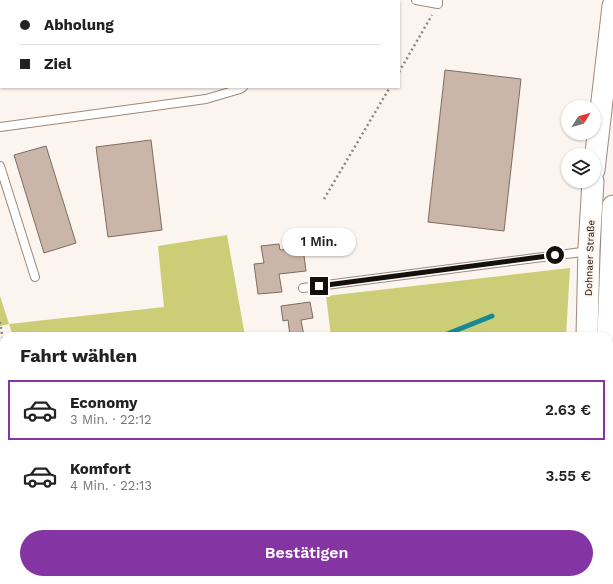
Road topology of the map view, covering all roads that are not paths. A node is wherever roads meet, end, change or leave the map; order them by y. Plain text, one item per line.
1 (416, 0) edge
2 (438, 2) edge
3 (613, 6) edge
4 (242, 88) edge
5 (0, 126) edge
6 (597, 148) edge
7 (0, 166) edge
8 (593, 188) edge
9 (613, 206) edge
10 (589, 248) junction
11 (35, 277) dead end
12 (303, 288) dead end
13 (587, 332) edge
14 (608, 332) edge

1 - 2 lane
3 - 6 main road
4 - 5 lane
7 - 11 lane
8 - 10 main road, Dohnaer Straße
9 - 14 main road
10 - 12 lane
10 - 13 main road, Dohnaer Straße

